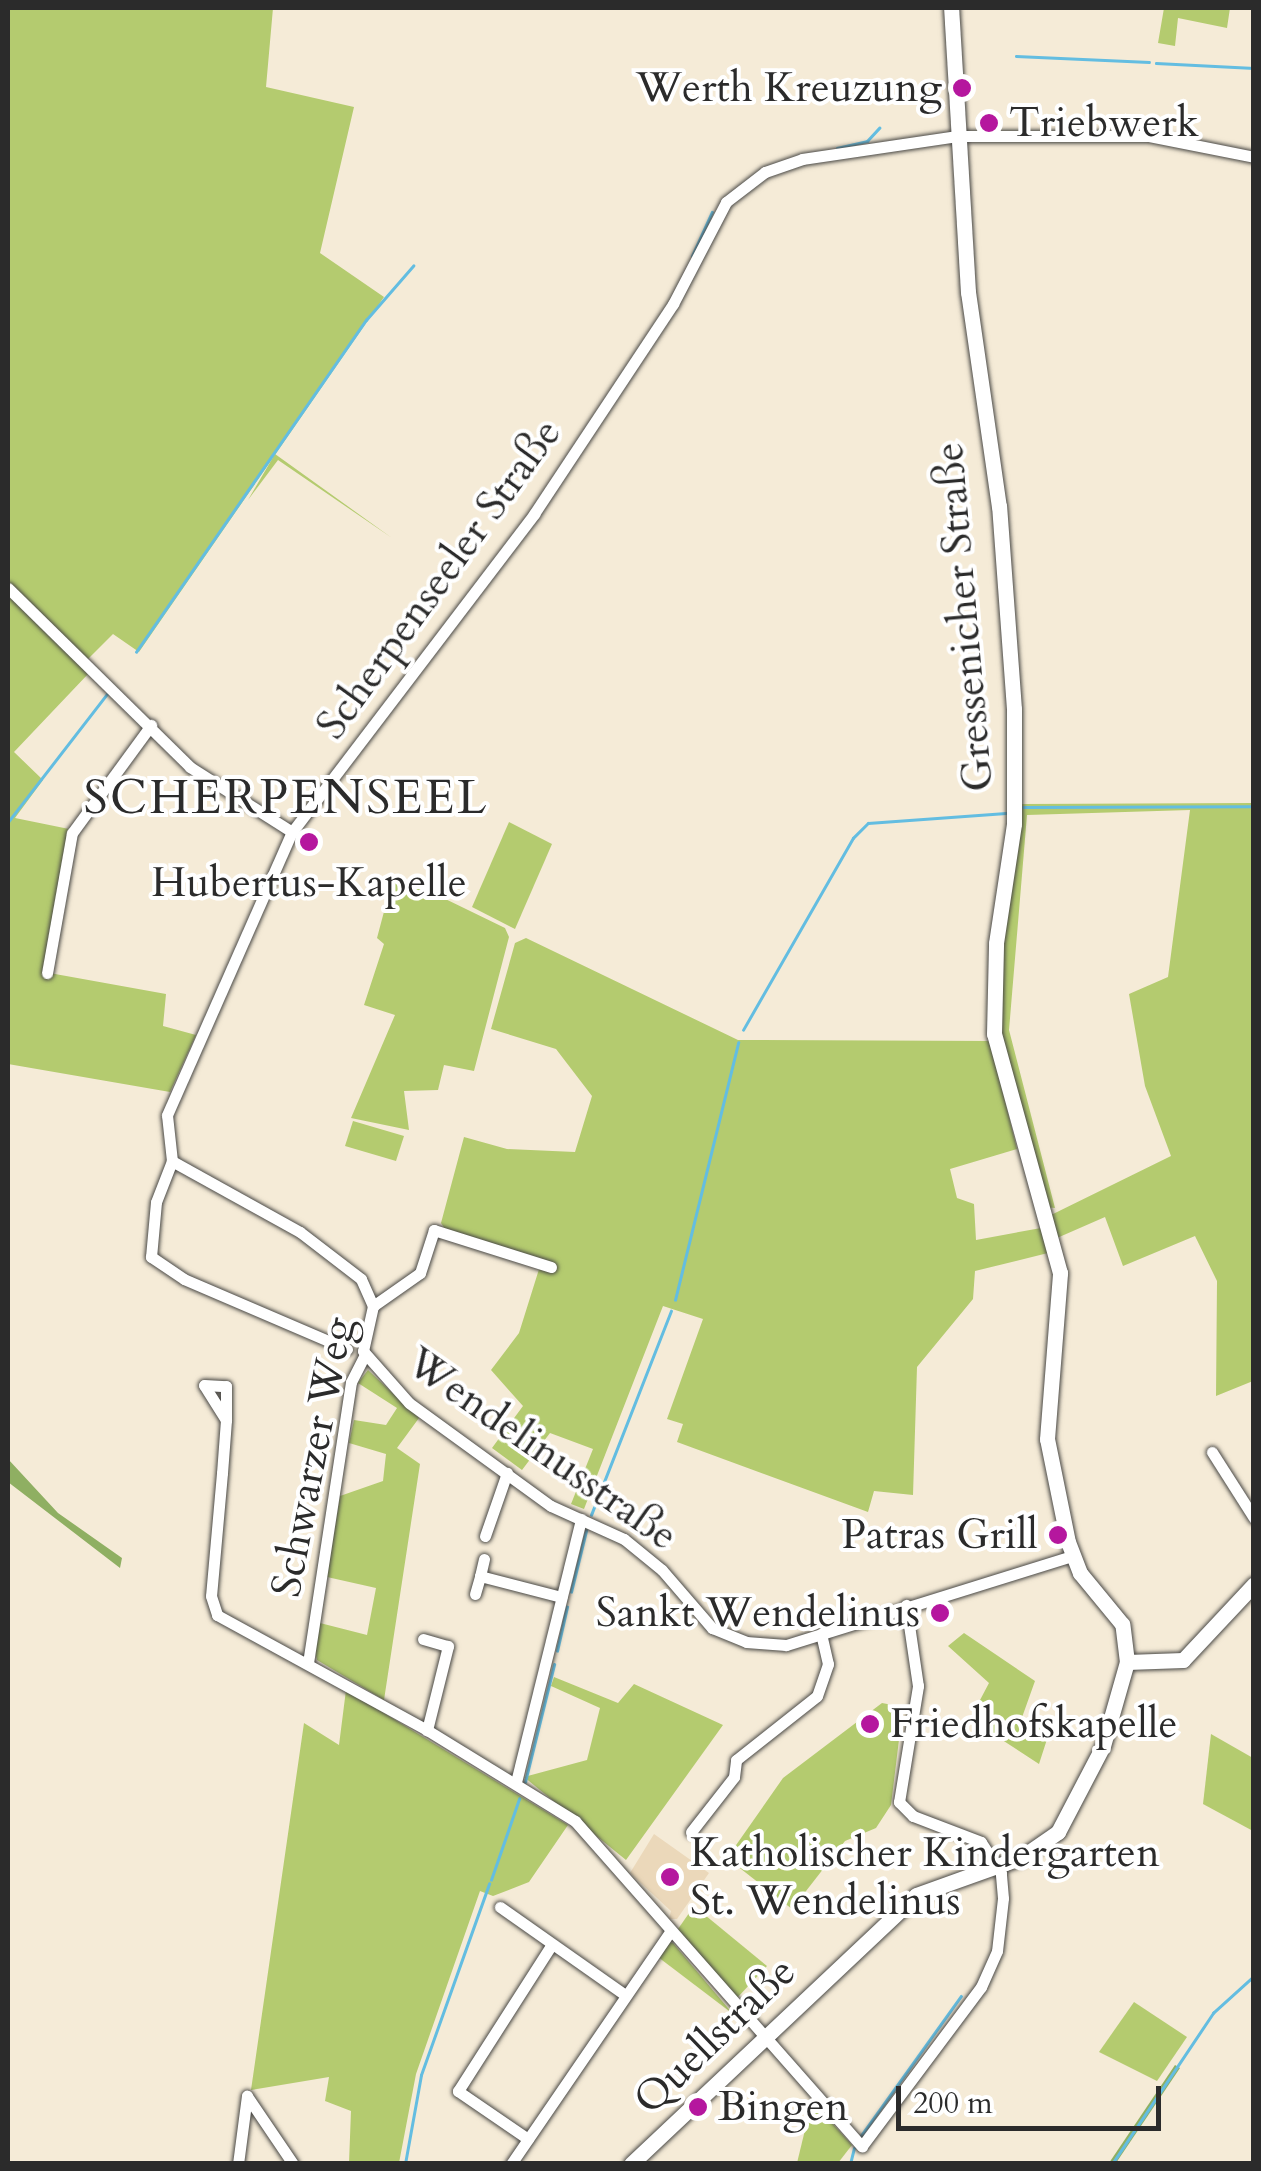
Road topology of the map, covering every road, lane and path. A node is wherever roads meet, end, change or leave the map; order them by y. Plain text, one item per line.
1 (952, 8) edge
2 (957, 136) junction
3 (1254, 156) edge
4 (8, 588) edge
5 (151, 725) junction
6 (292, 832) junction
7 (48, 973) dead end
8 (172, 1160) junction
9 (551, 1267) dead end
10 (374, 1306) junction
11 (347, 1349) dead end
12 (365, 1354) junction
13 (226, 1420) dead end
14 (1212, 1452) dead end
15 (507, 1472) junction
16 (1254, 1518) edge
17 (581, 1519) junction
18 (485, 1536) dead end
19 (1071, 1556) junction
20 (484, 1560) dead end
21 (480, 1576) junction
22 (1254, 1584) edge
23 (475, 1594) dead end
24 (561, 1597) junction
25 (906, 1605) junction
26 (821, 1634) junction
27 (423, 1639) dead end
28 (1127, 1662) junction
29 (308, 1663) junction
30 (427, 1730) junction
31 (516, 1782) junction
32 (692, 1832) dead end
33 (996, 1864) junction
34 (500, 1907) dead end
35 (671, 1930) junction
36 (552, 1944) junction
37 (624, 1994) junction
38 (762, 2038) junction
39 (528, 2139) junction
40 (238, 2164) edge
41 (293, 2164) edge
42 (511, 2164) edge
43 (631, 2164) edge

1 - 2 main road, Gressenicher Straße
2 - 3 street, Scherpenseeler Straße
2 - 6 street, Scherpenseeler Straße
2 - 19 main road, Gressenicher Straße
4 - 5 street
5 - 6 street
5 - 7 street
6 - 8 street, Scherpenseeler Straße
8 - 10 street
8 - 11 street
9 - 10 street, Schwarzer Weg
10 - 12 street, Schwarzer Weg
12 - 15 street, Wendelinusstraße
12 - 29 street, Schwarzer Weg
13 - 29 street
14 - 16 street
15 - 17 street, Wendelinusstraße
15 - 18 street
17 - 24 street
17 - 26 street, Wendelinusstraße
19 - 25 street, Wendelinusstraße
19 - 28 main road, Gressenicher Straße
20 - 21 street
21 - 23 street
21 - 24 street
22 - 28 main road
24 - 31 street
25 - 26 street, Wendelinusstraße
25 - 33 street
26 - 32 street
27 - 30 street
28 - 33 main road, Quellstraße
29 - 30 street
30 - 31 street
31 - 35 street
33 - 38 main road, Quellstraße
33 - 38 street
34 - 36 street
35 - 37 street
35 - 38 street
36 - 37 street
36 - 39 street
37 - 39 street
38 - 43 main road, Quellstraße
39 - 42 street
40 - 41 street

